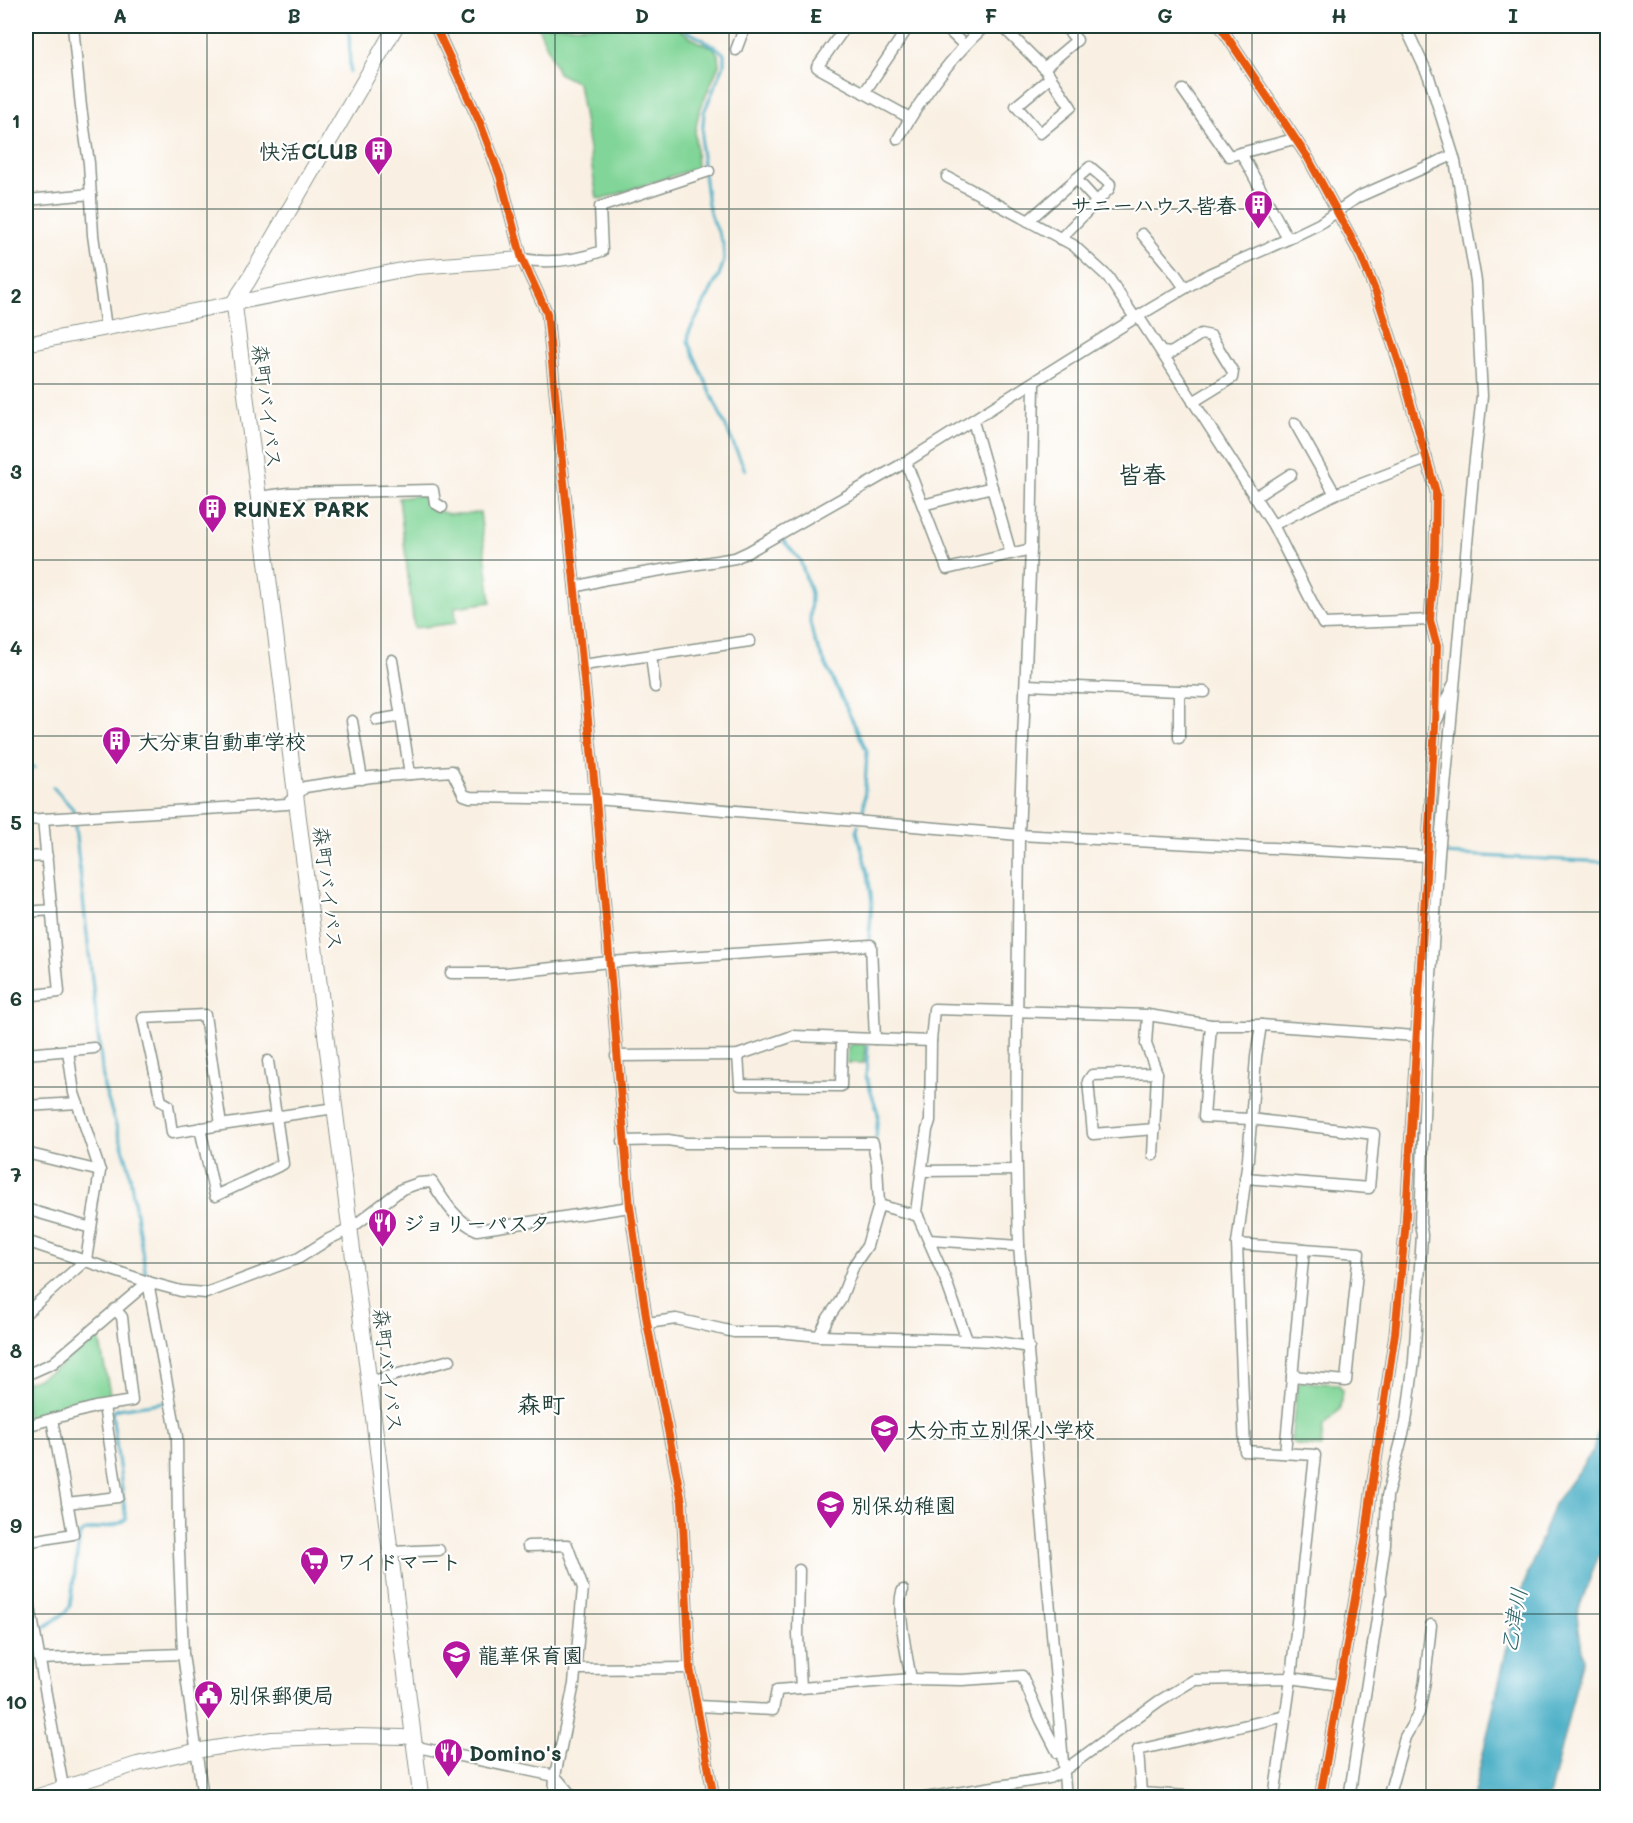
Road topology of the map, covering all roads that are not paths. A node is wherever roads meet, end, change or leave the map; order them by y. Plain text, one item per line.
1 (73, 26) edge
2 (396, 26) edge
3 (435, 26) edge
4 (746, 26) edge
5 (846, 26) edge
6 (909, 26) edge
7 (944, 26) edge
8 (984, 26) edge
9 (991, 26) edge
10 (1064, 26) edge
11 (1220, 26) edge
12 (1405, 26) edge
13 (1006, 27) edge
14 (964, 45) junction
15 (736, 50) dead end
16 (1048, 73) junction
17 (1184, 90) dead end
18 (864, 93) junction
19 (910, 118) junction
20 (898, 139) dead end
21 (1294, 139) junction
22 (1241, 153) junction
23 (1453, 155) junction
24 (705, 172) dead end
25 (947, 177) dead end
26 (1076, 179) junction
27 (91, 194) junction
28 (1096, 202) junction
29 (26, 203) edge
30 (1337, 212) junction
31 (1028, 221) junction
32 (1142, 234) dead end
33 (1060, 239) junction
34 (1288, 239) junction
35 (522, 259) junction
36 (1185, 288) junction
37 (234, 302) junction
38 (1137, 317) junction
39 (106, 328) junction
40 (26, 344) edge
41 (1162, 352) junction
42 (1034, 383) junction
43 (1193, 402) junction
44 (973, 421) junction
45 (1295, 423) dead end
46 (1427, 459) junction
47 (906, 462) junction
48 (1291, 474) dead end
49 (992, 487) junction
50 (1335, 494) junction
51 (259, 497) junction
52 (1255, 497) junction
53 (923, 505) junction
54 (441, 507) dead end
55 (1273, 525) junction
56 (1031, 549) junction
57 (1011, 554) junction
58 (575, 587) junction
59 (1430, 621) junction
60 (750, 641) dead end
61 (651, 655) junction
62 (392, 660) dead end
63 (583, 665) junction
64 (1456, 677) junction
65 (1026, 685) junction
66 (655, 687) dead end
67 (1179, 691) junction
68 (1205, 692) dead end
69 (401, 716) junction
70 (377, 720) dead end
71 (352, 721) dead end
72 (1435, 726) junction
73 (1179, 738) dead end
74 (410, 774) junction
75 (362, 779) junction
76 (296, 794) junction
77 (596, 800) junction
78 (43, 819) junction
79 (26, 820) edge
80 (1019, 835) junction
81 (47, 856) junction
82 (1426, 856) junction
83 (26, 857) edge
84 (52, 910) junction
85 (26, 912) edge
86 (609, 962) junction
87 (451, 973) dead end
88 (26, 996) edge
89 (1018, 1011) junction
90 (1148, 1015) junction
91 (1262, 1024) junction
92 (1210, 1025) junction
93 (1415, 1036) junction
94 (842, 1038) junction
95 (875, 1039) junction
96 (931, 1041) junction
97 (94, 1048) dead end
98 (68, 1052) junction
99 (26, 1054) edge
100 (738, 1054) junction
101 (616, 1056) junction
102 (268, 1061) dead end
103 (1157, 1073) junction
104 (78, 1103) junction
105 (26, 1106) edge
106 (335, 1107) junction
107 (276, 1117) junction
108 (1251, 1119) junction
109 (221, 1125) junction
110 (200, 1128) junction
111 (1155, 1129) junction
112 (623, 1141) junction
113 (26, 1153) edge
114 (1153, 1155) dead end
115 (1016, 1170) junction
116 (922, 1171) junction
117 (100, 1172) junction
118 (1245, 1178) junction
119 (879, 1205) junction
120 (630, 1207) junction
121 (26, 1209) edge
122 (918, 1216) junction
123 (91, 1228) junction
124 (350, 1229) junction
125 (929, 1240) junction
126 (26, 1241) edge
127 (1237, 1244) junction
128 (1019, 1246) junction
129 (1304, 1249) junction
130 (86, 1260) junction
131 (148, 1282) junction
132 (115, 1309) junction
133 (26, 1313) edge
134 (647, 1323) junction
135 (819, 1336) junction
136 (968, 1340) junction
137 (1029, 1347) junction
138 (450, 1360) dead end
139 (26, 1375) edge
140 (1292, 1376) junction
141 (369, 1382) junction
142 (104, 1406) junction
143 (52, 1419) junction
144 (26, 1426) edge
145 (1285, 1453) junction
146 (68, 1503) junction
147 (26, 1542) edge
148 (528, 1546) dead end
149 (439, 1550) dead end
150 (390, 1552) junction
151 (799, 1570) dead end
152 (26, 1585) edge
153 (903, 1590) dead end
154 (1431, 1625) dead end
155 (30, 1639) edge
156 (183, 1654) junction
157 (39, 1659) junction
158 (576, 1668) junction
159 (690, 1668) junction
160 (1291, 1678) junction
161 (911, 1679) junction
162 (1339, 1685) junction
163 (801, 1688) junction
164 (698, 1706) junction
165 (1286, 1716) junction
166 (409, 1740) junction
167 (195, 1751) junction
168 (1061, 1758) junction
169 (1063, 1771) junction
170 (555, 1776) junction
171 (63, 1787) junction
172 (1158, 1796) edge
173 (32, 1797) edge
174 (203, 1797) edge
175 (421, 1797) edge
176 (554, 1797) edge
177 (577, 1797) edge
178 (714, 1797) edge
179 (925, 1797) edge
180 (1066, 1797) edge
181 (1218, 1797) edge
182 (1274, 1797) edge
183 (1320, 1797) edge
184 (1349, 1797) edge
185 (1388, 1797) edge

1 - 27 street
2 - 37 main road
3 - 35 street
4 - 15 street
5 - 18 street
6 - 18 street
7 - 14 street
8 - 14 street
9 - 13 street
10 - 16 street
11 - 21 street
12 - 23 street
13 - 16 street
14 - 19 street
16 - 16 street
17 - 22 street
18 - 19 street
19 - 20 street
21 - 22 street
21 - 30 street
22 - 34 street
23 - 30 street
23 - 64 street
24 - 35 street
25 - 31 street
26 - 28 street
26 - 28 street
26 - 31 street
27 - 29 street
27 - 39 street
28 - 33 street
30 - 34 street
30 - 46 street
31 - 33 street
32 - 36 street
33 - 38 street
34 - 36 street
35 - 37 street
35 - 58 street
36 - 38 street
37 - 39 street
37 - 51 main road, 森町バイパス
38 - 41 street
38 - 42 street
39 - 40 street
41 - 43 street
41 - 43 street
42 - 44 street
42 - 56 street
43 - 52 street
44 - 47 street
44 - 49 street
45 - 50 street
46 - 50 street
46 - 59 street
47 - 53 street
47 - 58 street
48 - 52 street
49 - 53 street
49 - 57 street
50 - 55 street
51 - 54 street
51 - 76 main road, 森町バイパス
52 - 55 street
53 - 57 street
55 - 59 street
56 - 57 street
56 - 65 street
58 - 63 street
59 - 72 street
60 - 61 street
61 - 63 street
61 - 66 street
62 - 69 street
63 - 77 street
64 - 72 street
64 - 184 street
65 - 67 street
65 - 80 street
67 - 68 street
67 - 73 street
69 - 70 street
69 - 74 street
71 - 75 street
72 - 82 street
74 - 75 street
74 - 77 street
75 - 76 street
76 - 78 street
76 - 106 main road, 森町バイパス
77 - 80 street
77 - 86 street
78 - 79 street
78 - 81 street
80 - 82 street
80 - 89 street
81 - 83 street
81 - 84 street
82 - 93 street
84 - 85 street
84 - 88 street
86 - 87 street
86 - 95 street
86 - 101 street
89 - 90 street
89 - 96 street
89 - 115 street
90 - 92 street
90 - 103 street
91 - 92 street
91 - 93 street
91 - 108 street
92 - 108 street
93 - 162 street
94 - 95 street
94 - 100 street
94 - 100 street
95 - 96 street
96 - 116 street
97 - 98 street
98 - 99 street
98 - 104 street
100 - 101 street
101 - 112 street
102 - 107 street
103 - 111 street
103 - 111 street
104 - 105 street
104 - 117 street
106 - 107 street
106 - 124 main road, 森町バイパス
107 - 109 street
107 - 110 street
108 - 118 street
108 - 118 street
109 - 110 street
109 - 110 street
111 - 114 street
112 - 119 street
112 - 120 street
113 - 117 street
115 - 116 street
115 - 128 street
116 - 122 street
117 - 123 street
118 - 127 street
119 - 122 street
119 - 135 street
120 - 124 street
120 - 134 street
121 - 123 street
122 - 125 street
123 - 130 street
124 - 131 street
124 - 141 main road, 森町バイパス
125 - 128 street
125 - 136 street
126 - 130 street
127 - 129 street
127 - 145 street
128 - 137 street
129 - 140 street
129 - 140 street
130 - 131 street
130 - 133 street
131 - 132 street
131 - 156 street
132 - 139 street
132 - 142 street
134 - 135 street
134 - 159 street
135 - 136 street
136 - 137 street
137 - 168 street
138 - 141 street
140 - 145 street
141 - 150 main road, 森町バイパス
142 - 143 street
142 - 146 street
143 - 144 street
143 - 146 street
145 - 160 street
146 - 147 street
148 - 158 street
149 - 150 street
150 - 166 main road, 森町バイパス
151 - 163 street
152 - 155 street
153 - 161 street
154 - 185 street
155 - 157 street
156 - 157 street
156 - 167 street
157 - 171 street
158 - 159 street
158 - 170 street
159 - 164 street
160 - 162 street
160 - 165 street
160 - 169 street
161 - 163 street
161 - 168 street
162 - 183 street
163 - 164 street
164 - 178 street
165 - 172 street
165 - 182 street
166 - 167 street
166 - 170 street
166 - 175 main road, 森町バイパス
167 - 171 street
167 - 174 street
168 - 169 street
169 - 179 street
169 - 180 street
170 - 176 street
170 - 177 street
171 - 173 street
172 - 181 street

